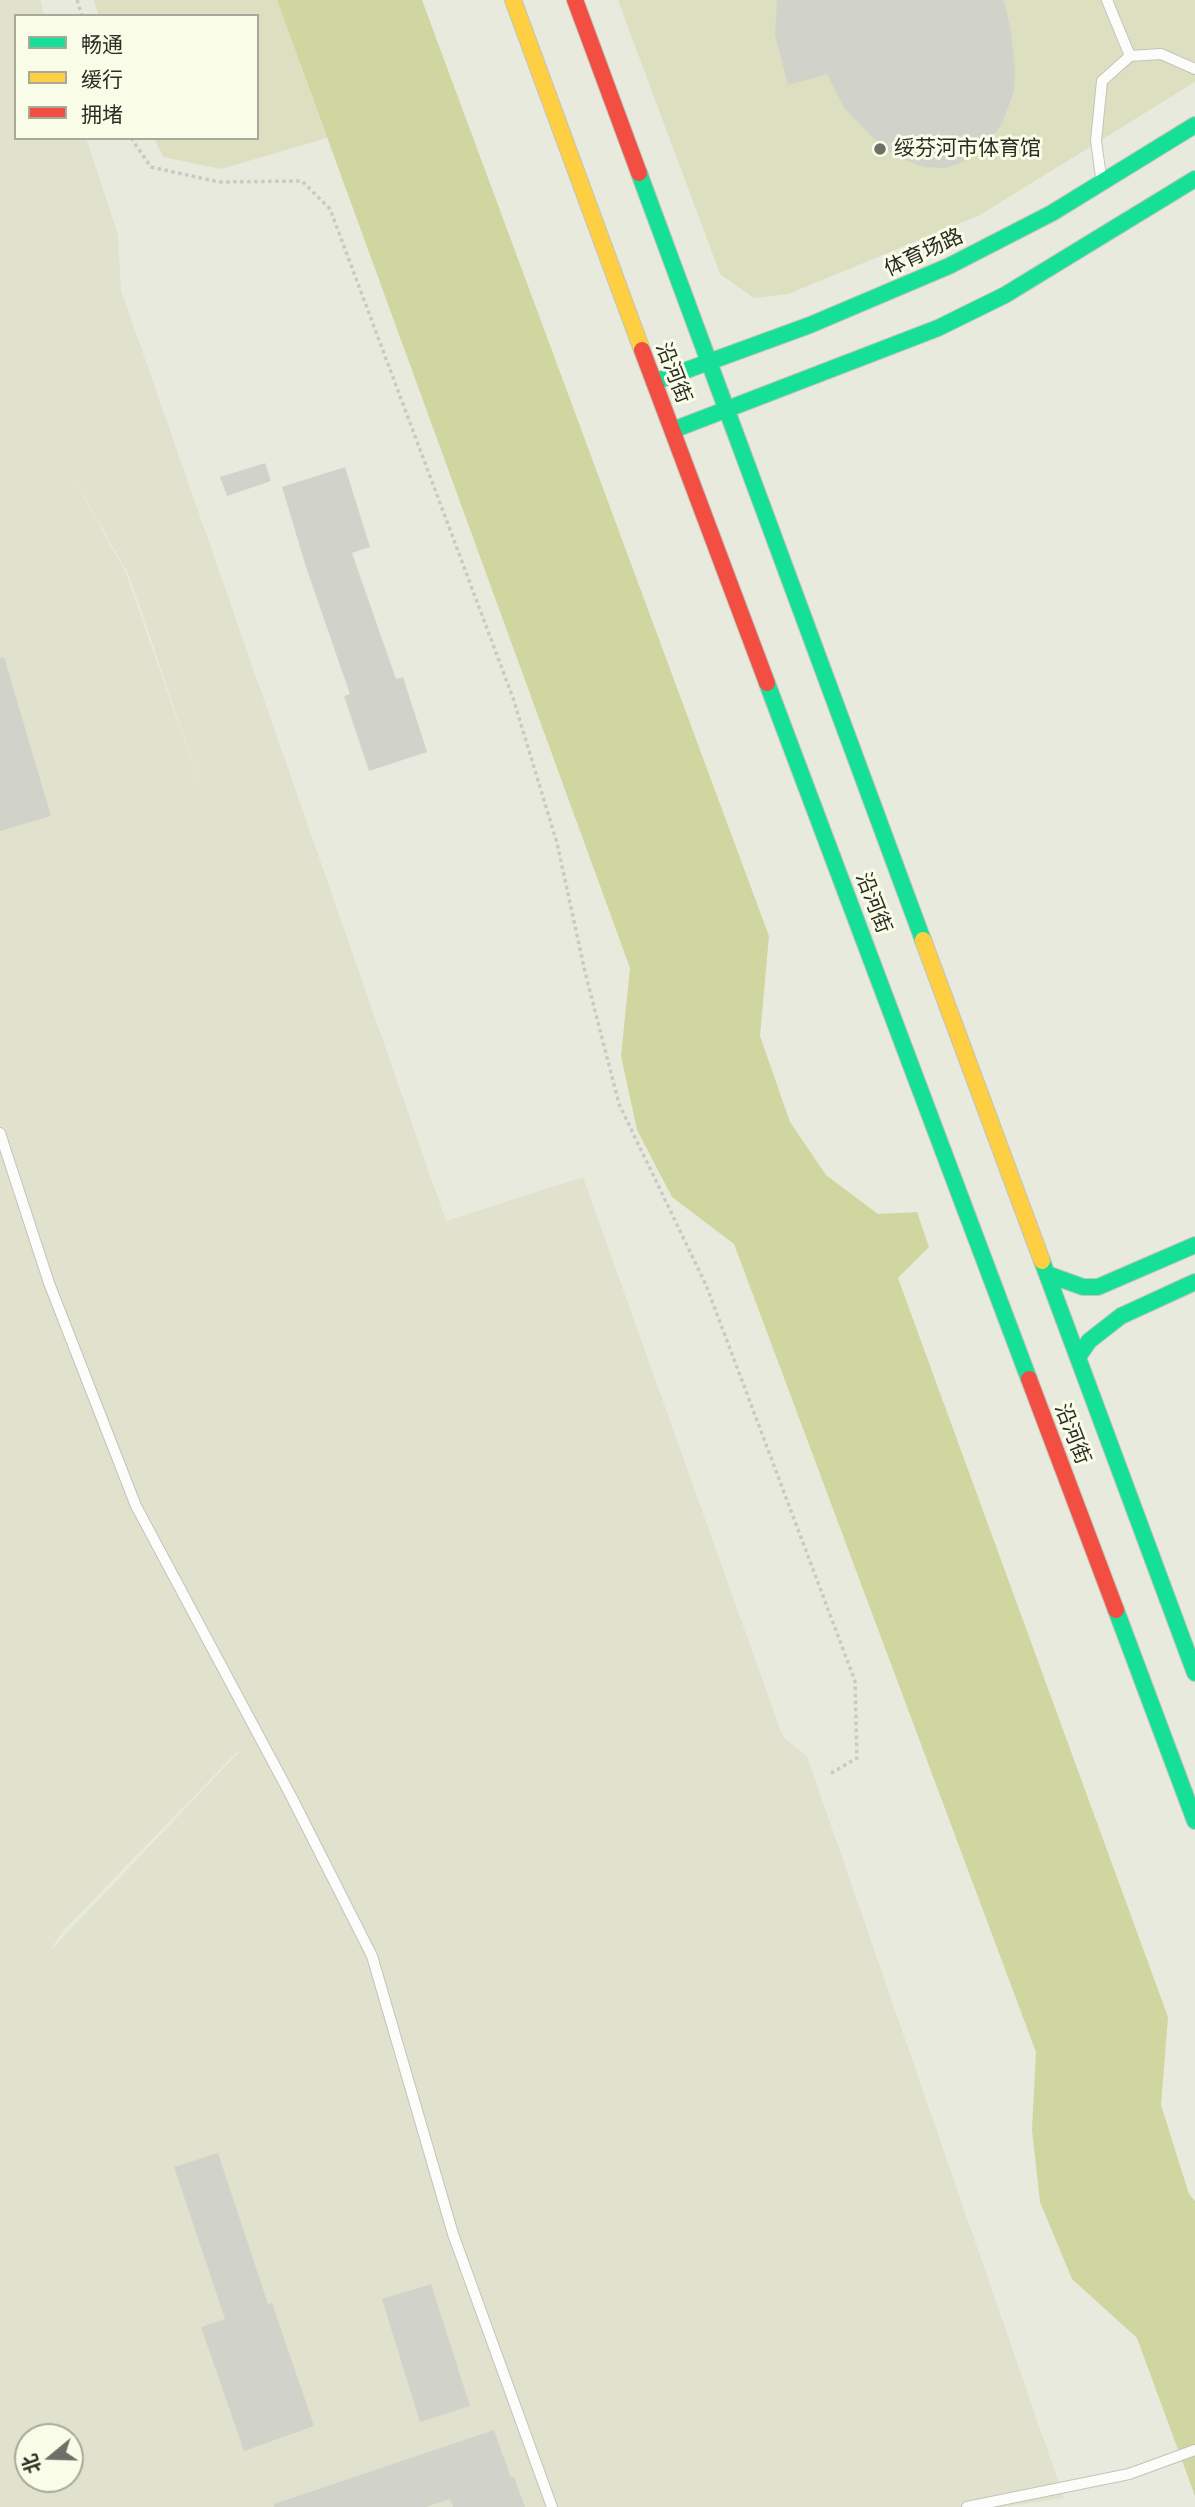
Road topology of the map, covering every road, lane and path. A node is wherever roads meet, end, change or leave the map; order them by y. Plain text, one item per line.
1 (513, 0) edge
2 (575, 0) edge
3 (1107, 0) edge
4 (1130, 56) junction
5 (1195, 69) edge
6 (1195, 125) edge
7 (132, 140) edge
8 (1195, 179) edge
9 (1101, 183) junction
10 (711, 363) junction
11 (654, 382) junction
12 (729, 411) junction
13 (673, 430) junction
14 (0, 1133) edge
15 (1195, 1245) edge
16 (1047, 1274) junction
17 (1195, 1282) edge
18 (1078, 1357) junction
19 (1195, 1672) edge
20 (828, 1775) dead end
21 (1195, 1821) edge
22 (1195, 2450) edge
23 (552, 2507) edge
24 (967, 2507) edge

1 - 11 main road, 沿河街
2 - 10 main road, 沿河街
3 - 4 lane
4 - 5 lane
4 - 9 lane
6 - 9 main road, 体育场路
7 - 20 path
8 - 12 main road
9 - 10 main road, 体育场路
10 - 11 main road, 体育场路
10 - 12 main road, 沿河街
11 - 13 main road, 沿河街
12 - 13 main road
12 - 16 main road, 沿河街
13 - 21 main road, 沿河街
14 - 23 lane
15 - 16 main road
16 - 18 main road, 沿河街
17 - 18 main road
18 - 19 main road, 沿河街
22 - 24 lane

